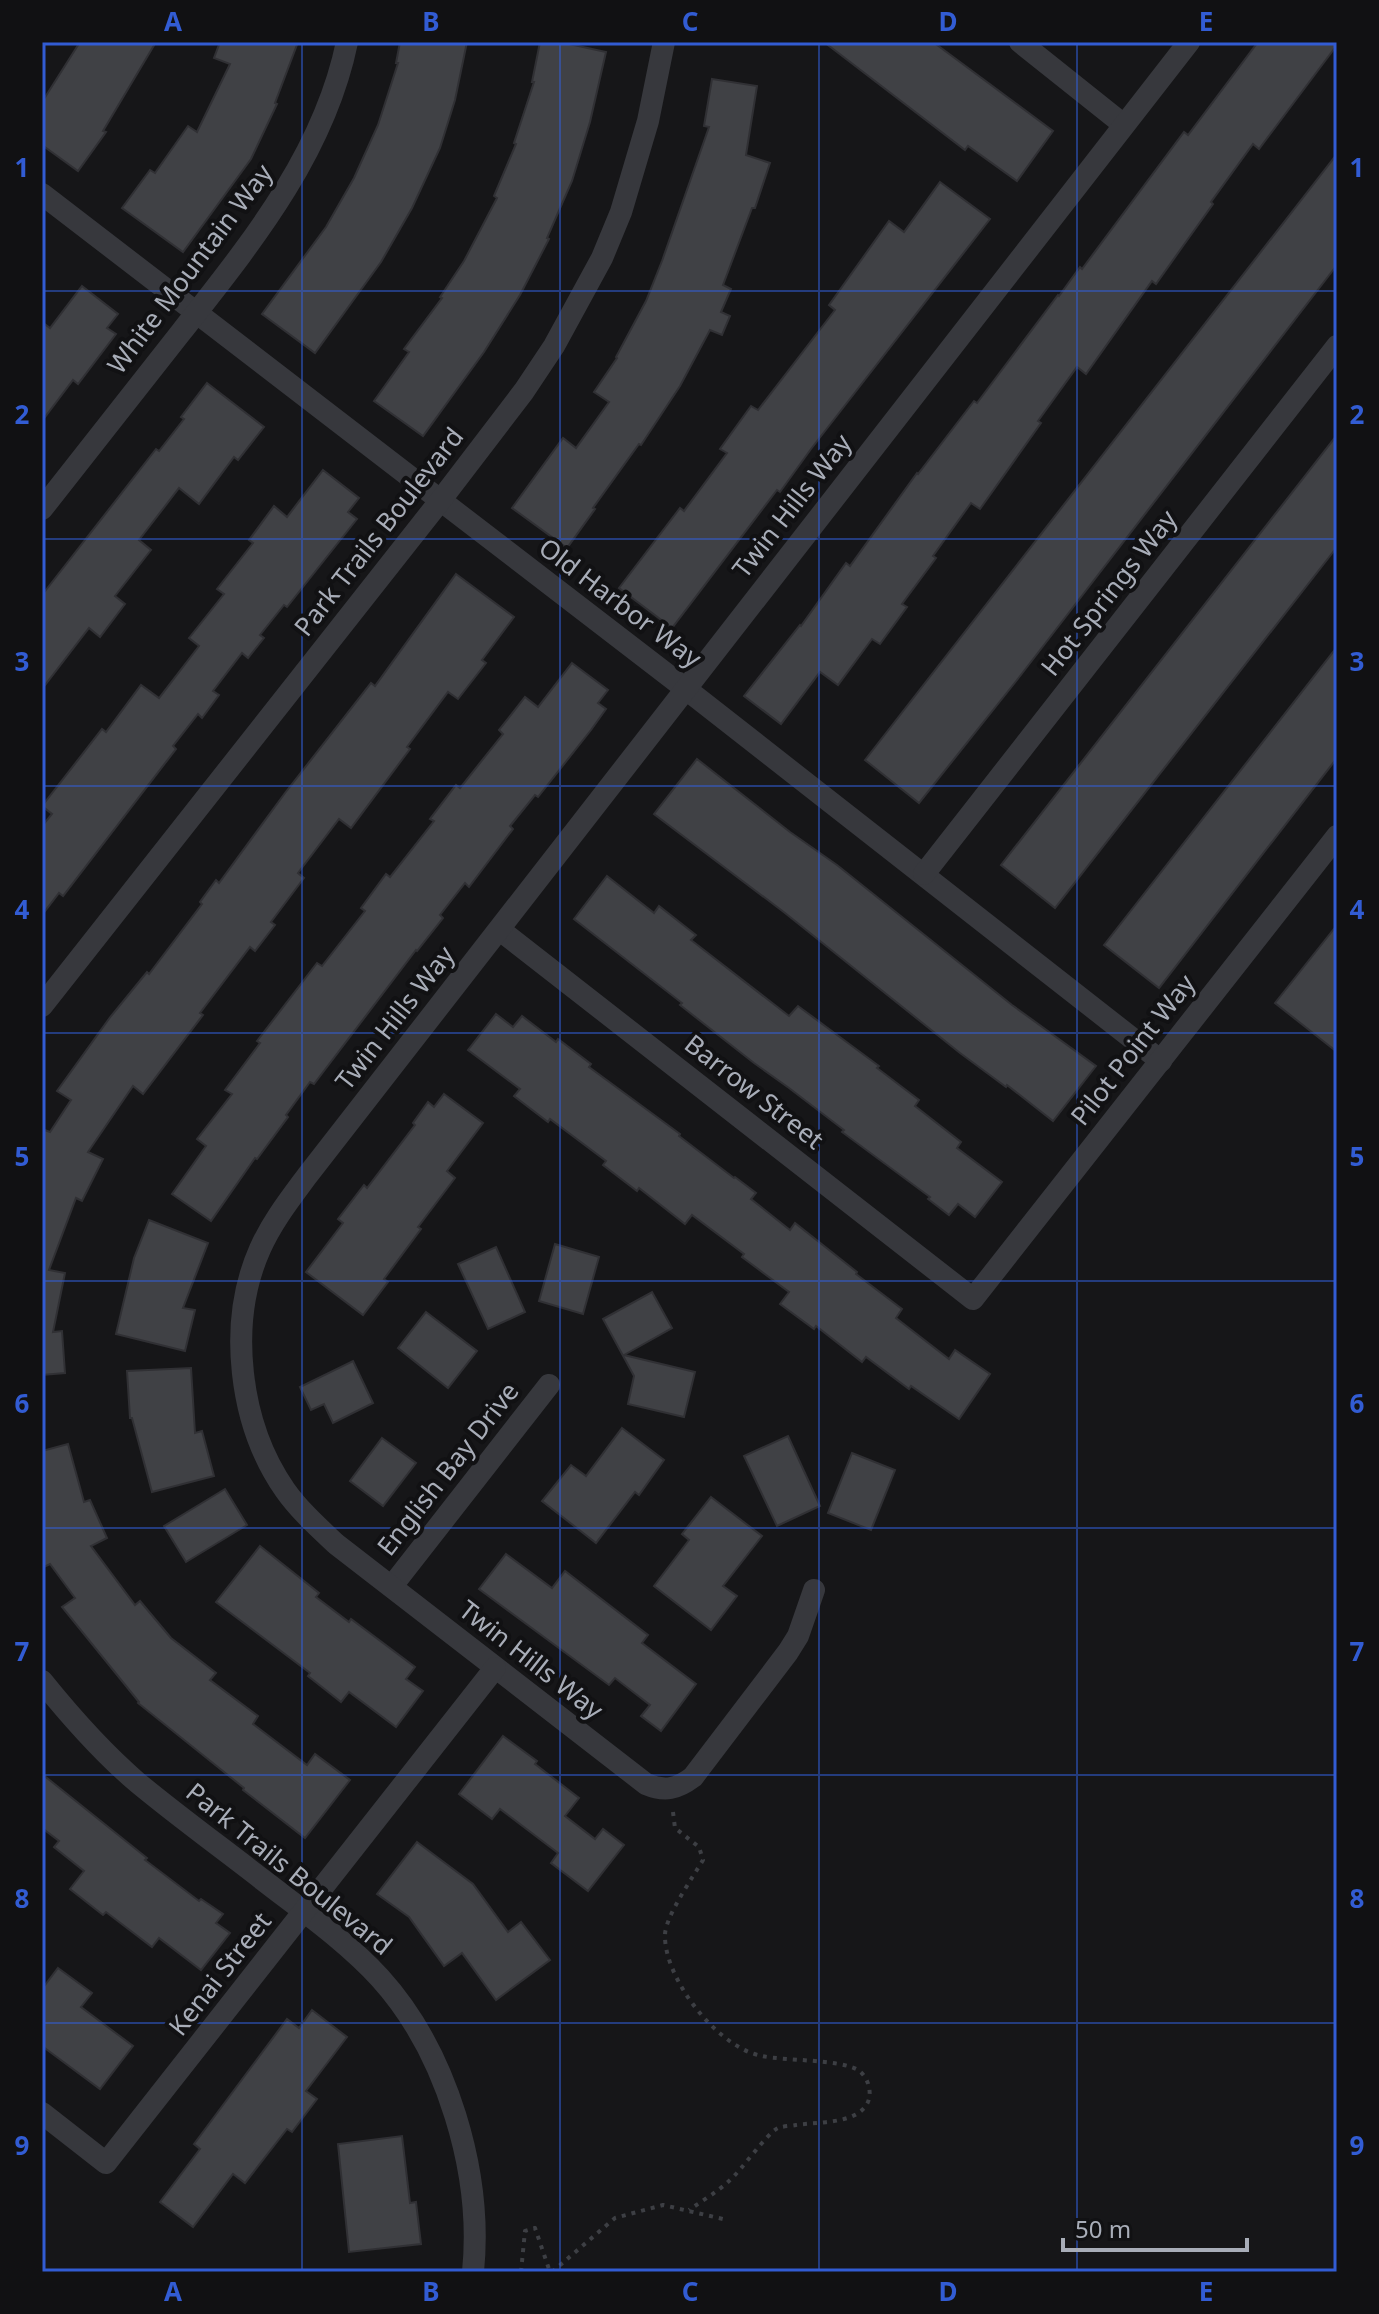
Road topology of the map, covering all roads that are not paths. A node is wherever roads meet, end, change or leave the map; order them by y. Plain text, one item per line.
1 (347, 42) edge
2 (664, 42) edge
3 (1020, 42) edge
4 (1189, 42) edge
5 (1124, 125) junction
6 (42, 194) edge
7 (196, 312) junction
8 (1337, 346) edge
9 (440, 501) junction
10 (42, 509) edge
11 (686, 689) junction
12 (1337, 836) edge
13 (924, 874) junction
14 (500, 930) junction
15 (42, 1006) edge
16 (1161, 1061) junction
17 (973, 1299) joint
18 (549, 1385) dead end
19 (392, 1586) junction
20 (814, 1590) dead end
21 (495, 1668) junction
22 (42, 1681) edge
23 (305, 1912) junction
24 (42, 2113) edge
25 (473, 2272) edge

1 - 7 street, White Mountain Way
2 - 9 street, Park Trails Boulevard
3 - 5 street
4 - 5 street, Twin Hills Way
5 - 11 street, Twin Hills Way
6 - 7 street, Old Harbor Way
7 - 9 street, Old Harbor Way
7 - 10 street, White Mountain Way
8 - 13 street, Hot Springs Way
9 - 11 street, Old Harbor Way
9 - 15 street, Park Trails Boulevard
11 - 13 street, Old Harbor Way
11 - 14 street, Twin Hills Way
12 - 16 street, Pilot Point Way
13 - 16 street, Old Harbor Way
14 - 17 street, Barrow Street
14 - 19 street, Twin Hills Way
16 - 17 street, Pilot Point Way
18 - 19 street, English Bay Drive
19 - 21 street, Twin Hills Way
20 - 21 street, Twin Hills Way
21 - 23 street, Kenai Street
22 - 23 street, Park Trails Boulevard
23 - 24 street, Kenai Street
23 - 25 street, Park Trails Boulevard

